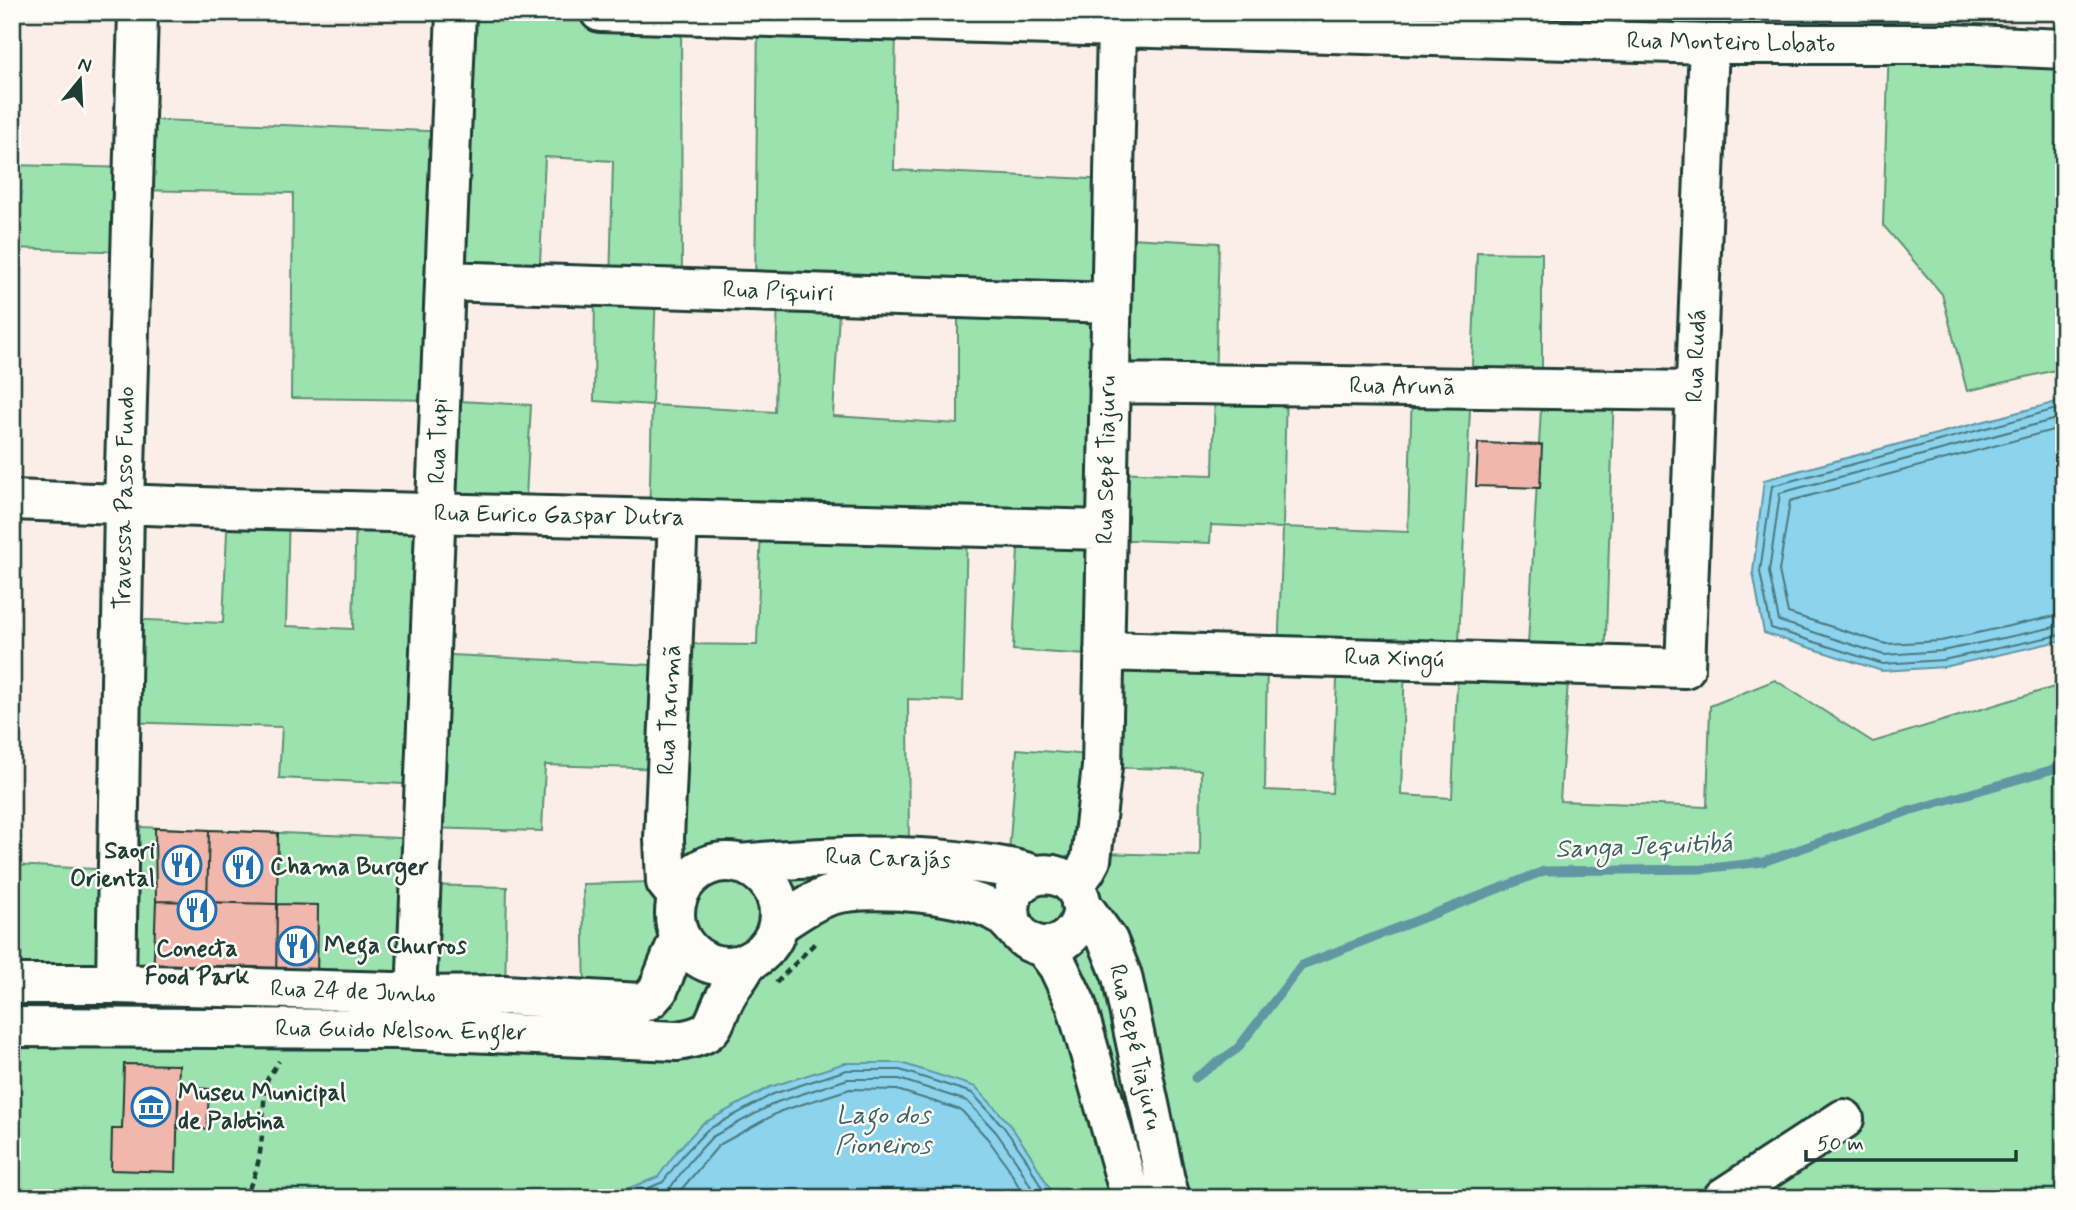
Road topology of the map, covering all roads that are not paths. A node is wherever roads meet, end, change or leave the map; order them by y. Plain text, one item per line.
1 (138, 12) edge
2 (456, 12) edge
3 (600, 12) edge
4 (887, 17) edge
5 (1311, 22) edge
6 (1117, 27) junction
7 (1729, 33) edge
8 (2064, 49) edge
9 (445, 281) junction
10 (1111, 303) junction
11 (1109, 383) junction
12 (1695, 391) junction
13 (12, 500) edge
14 (124, 505) junction
15 (436, 513) junction
16 (678, 519) junction
17 (1105, 530) junction
18 (1104, 650) junction
19 (1685, 668) joint
20 (664, 839) junction
21 (726, 864) junction
22 (1063, 888) junction
23 (678, 897) junction
24 (779, 924) junction
25 (680, 936) junction
26 (1028, 937) junction
27 (747, 962) junction
28 (12, 984) edge
29 (116, 984) junction
30 (416, 996) junction
31 (12, 1027) edge
32 (1844, 1119) dead end
33 (1131, 1198) edge
34 (1170, 1198) edge
35 (1723, 1198) edge

1 - 14 street, Travessa Passo Fundo
2 - 9 street, Rua Tupi
3 - 4 street, Rua Monteiro Lobato
4 - 6 street, Rua Monteiro Lobato
5 - 6 street, Rua Monteiro Lobato
5 - 7 street, Rua Monteiro Lobato
6 - 10 street, Rua Sepé Tiajuru
7 - 8 street, Rua Monteiro Lobato
7 - 12 street, Rua Rudá
9 - 10 street, Rua Piquiri
9 - 15 street, Rua Tupi
10 - 11 street, Rua Sepé Tiajuru
11 - 12 street, Rua Arunã
11 - 17 street, Rua Sepé Tiajuru
12 - 19 street, Rua Rudá
13 - 14 street, Rua Eurico Gaspar Dutra
14 - 15 street, Rua Eurico Gaspar Dutra
14 - 29 street, Travessa Passo Fundo
15 - 16 street, Rua Eurico Gaspar Dutra
15 - 30 street, Rua Tupi
16 - 17 street, Rua Eurico Gaspar Dutra
16 - 20 street, Rua Tarumã
17 - 18 street, Rua Sepé Tiajuru
18 - 19 street, Rua Xingú
18 - 22 street, Rua Sepé Tiajuru
20 - 21 street, Rua Carajás
20 - 23 street, Rua Tarumã
21 - 22 street, Rua Carajás
21 - 23 street
21 - 24 street
22 - 26 street
22 - 26 street
22 - 34 street, Rua Sepé Tiajuru
23 - 25 street
24 - 26 street
24 - 27 street
25 - 27 street
25 - 30 street, Rua 24 de Junho
26 - 33 street
27 - 31 street, Rua Guido Nelson Engler
28 - 29 street, Rua 24 de Junho
29 - 30 street, Rua 24 de Junho
32 - 35 street

